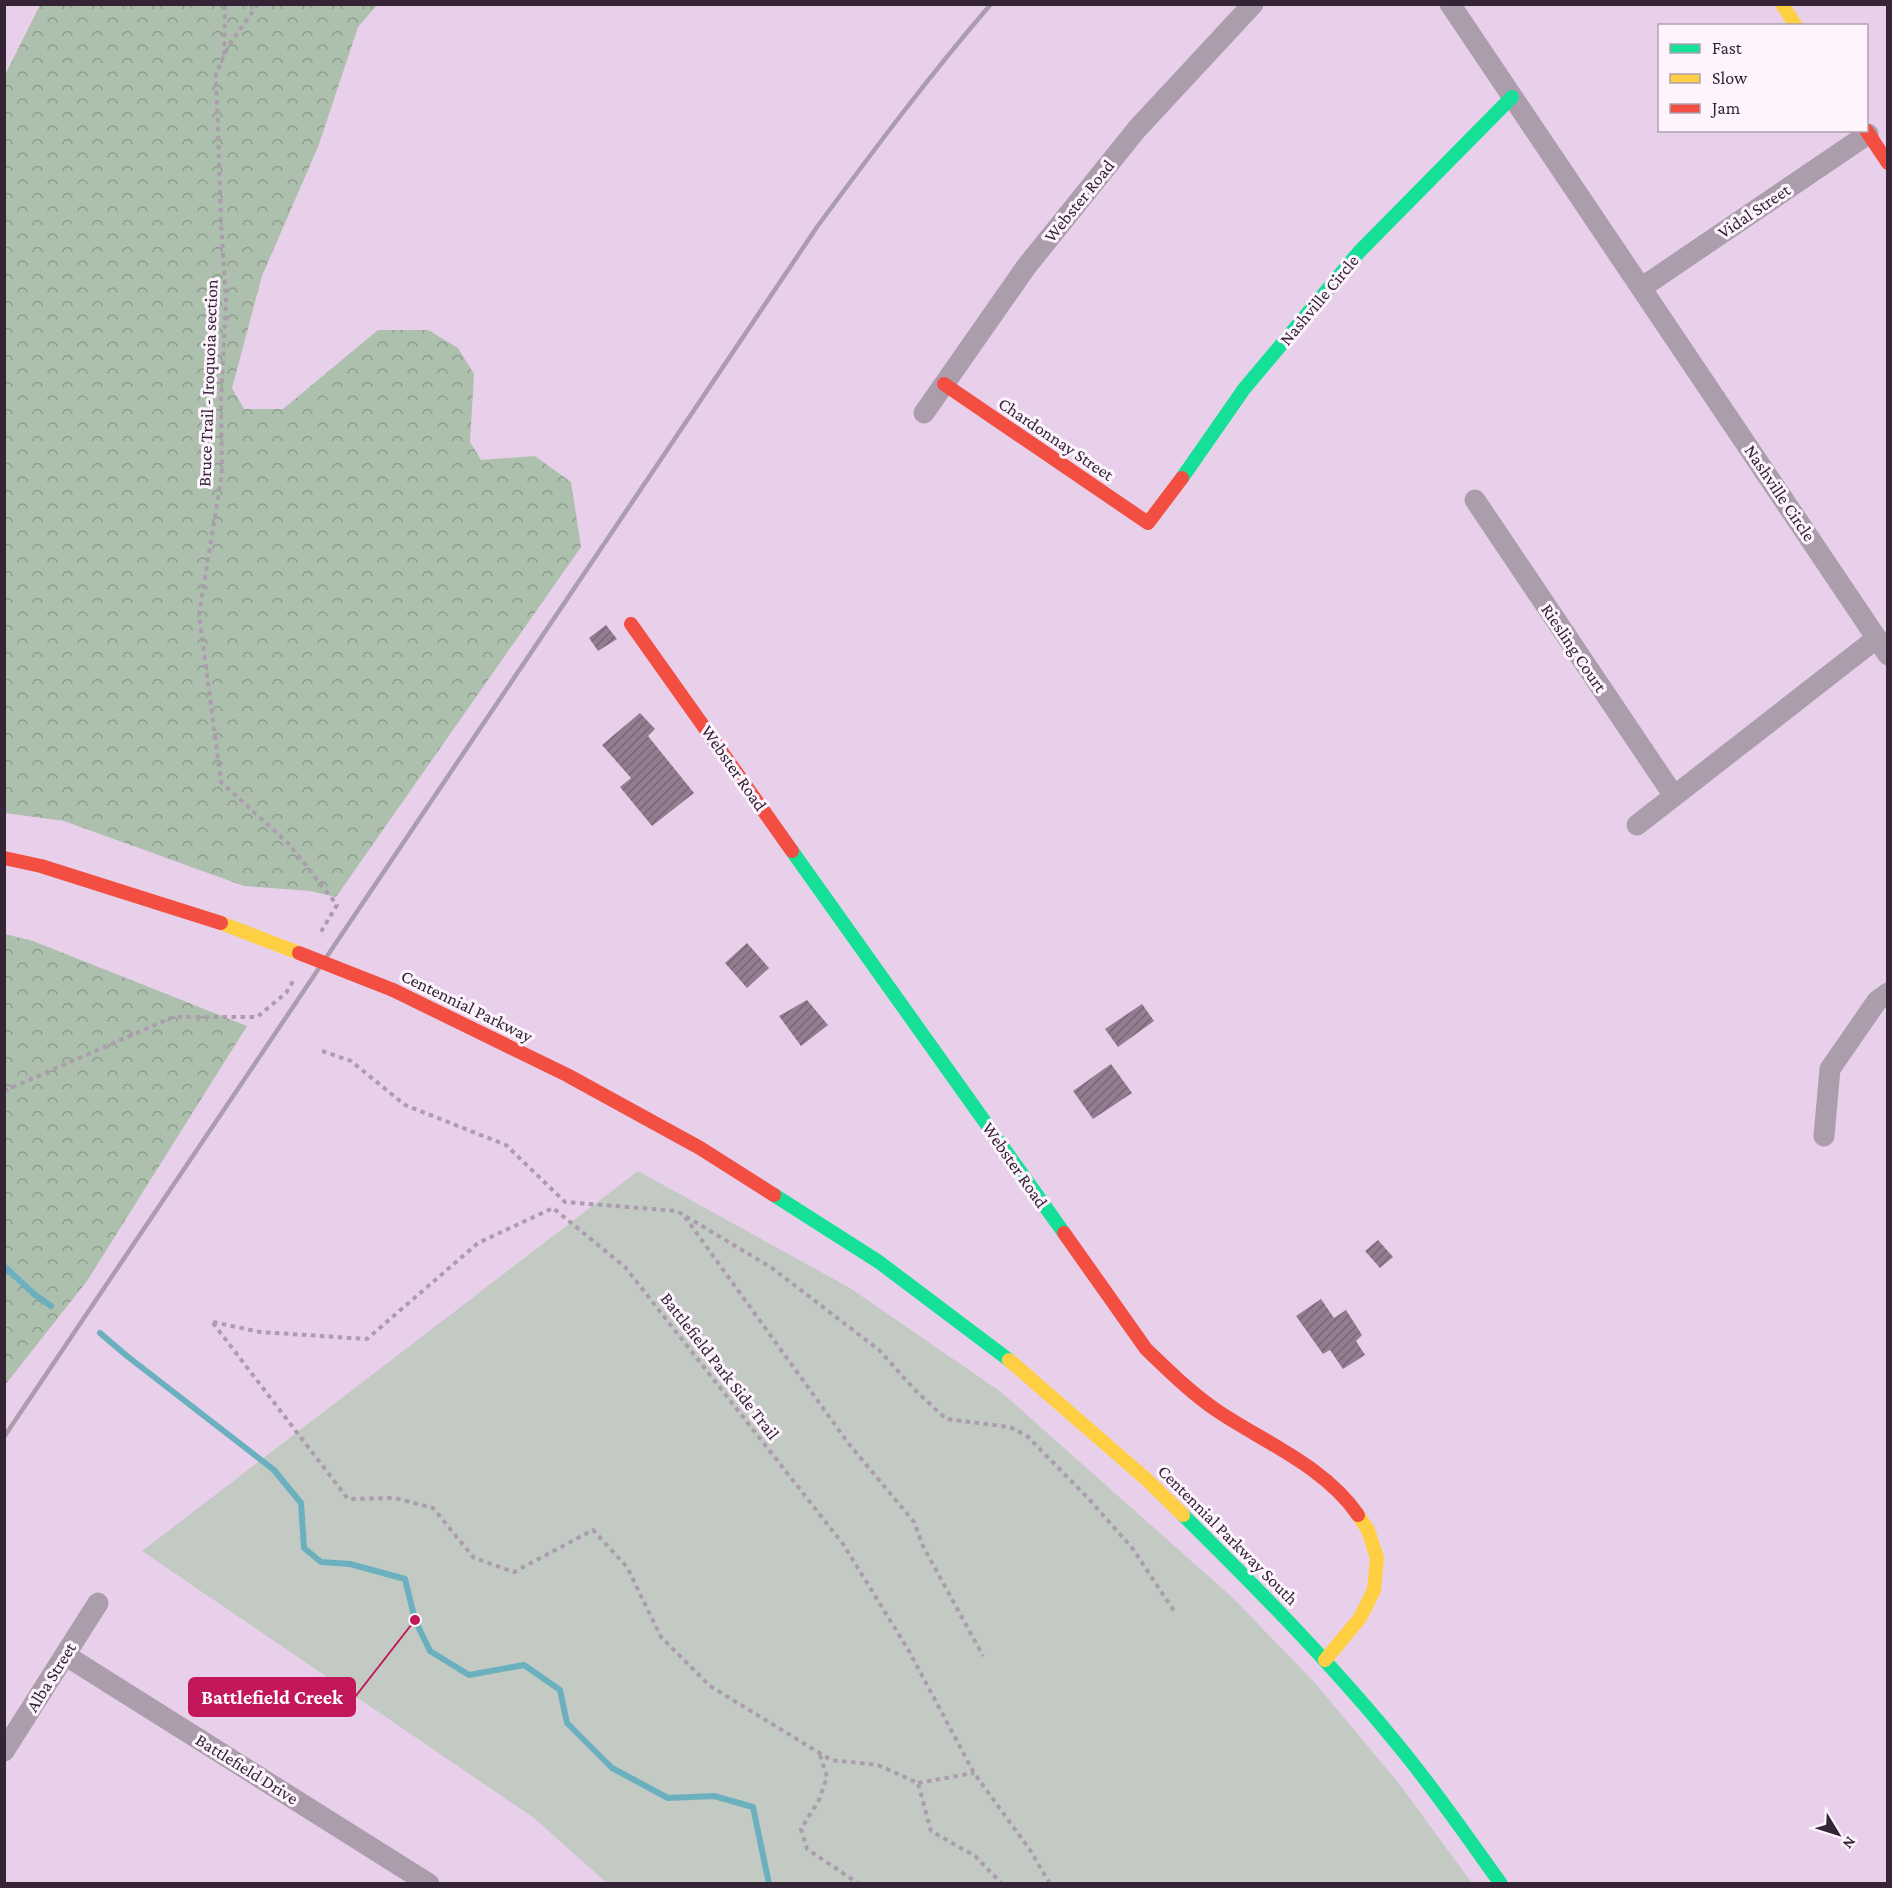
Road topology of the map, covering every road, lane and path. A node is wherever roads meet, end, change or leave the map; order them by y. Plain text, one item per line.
1 (225, 4) edge
2 (258, 4) edge
3 (1253, 4) edge
4 (1449, 4) edge
5 (224, 57) junction
6 (1512, 97) junction
7 (1867, 132) edge
8 (1887, 163) edge
9 (1641, 288) junction
10 (944, 384) junction
11 (924, 413) dead end
12 (1475, 500) dead end
13 (1148, 524) joint
14 (631, 624) dead end
15 (1882, 647) edge
16 (1674, 796) junction
17 (1637, 825) dead end
18 (4, 858) edge
19 (337, 905) dead end
20 (286, 993) dead end
21 (1887, 993) edge
22 (322, 1051) dead end
23 (4, 1091) edge
24 (1824, 1136) dead end
25 (683, 1214) junction
26 (879, 1262) joint
27 (98, 1603) dead end
28 (1176, 1614) dead end
29 (65, 1655) junction
30 (983, 1656) dead end
31 (1325, 1660) junction
32 (4, 1751) edge
33 (820, 1754) junction
34 (974, 1773) junction
35 (918, 1783) junction
36 (429, 1884) edge
37 (859, 1884) edge
38 (1002, 1884) edge
39 (1050, 1884) edge
40 (1501, 1884) edge

1 - 5 path
2 - 5 path, Bruce Trail - Iroquoia section
3 - 10 street, Webster Road
4 - 6 street, Nashville Circle
5 - 19 path, Bruce Trail - Iroquoia section
6 - 9 street, Nashville Circle
6 - 13 street, Nashville Circle
7 - 8 street
7 - 9 street, Vidal Street
9 - 15 street, Nashville Circle
10 - 11 street, Webster Road
10 - 13 street, Chardonnay Street
12 - 16 street, Riesling Court
14 - 31 street, Webster Road
15 - 16 street, Nashville Circle
16 - 17 street, Nashville Circle
18 - 26 street, Centennial Parkway, bridge
20 - 23 path
21 - 24 street
22 - 25 path
25 - 28 path
25 - 30 path
26 - 31 street, Centennial Parkway South
27 - 29 street, Alba Street
29 - 32 street, Alba Street
29 - 36 street, Battlefield Drive
31 - 40 street, Centennial Parkway South
33 - 34 path, Battlefield Park Side Trail
33 - 35 path
33 - 37 path
34 - 35 path
34 - 39 path, Battlefield Park Side Trail
35 - 38 path

